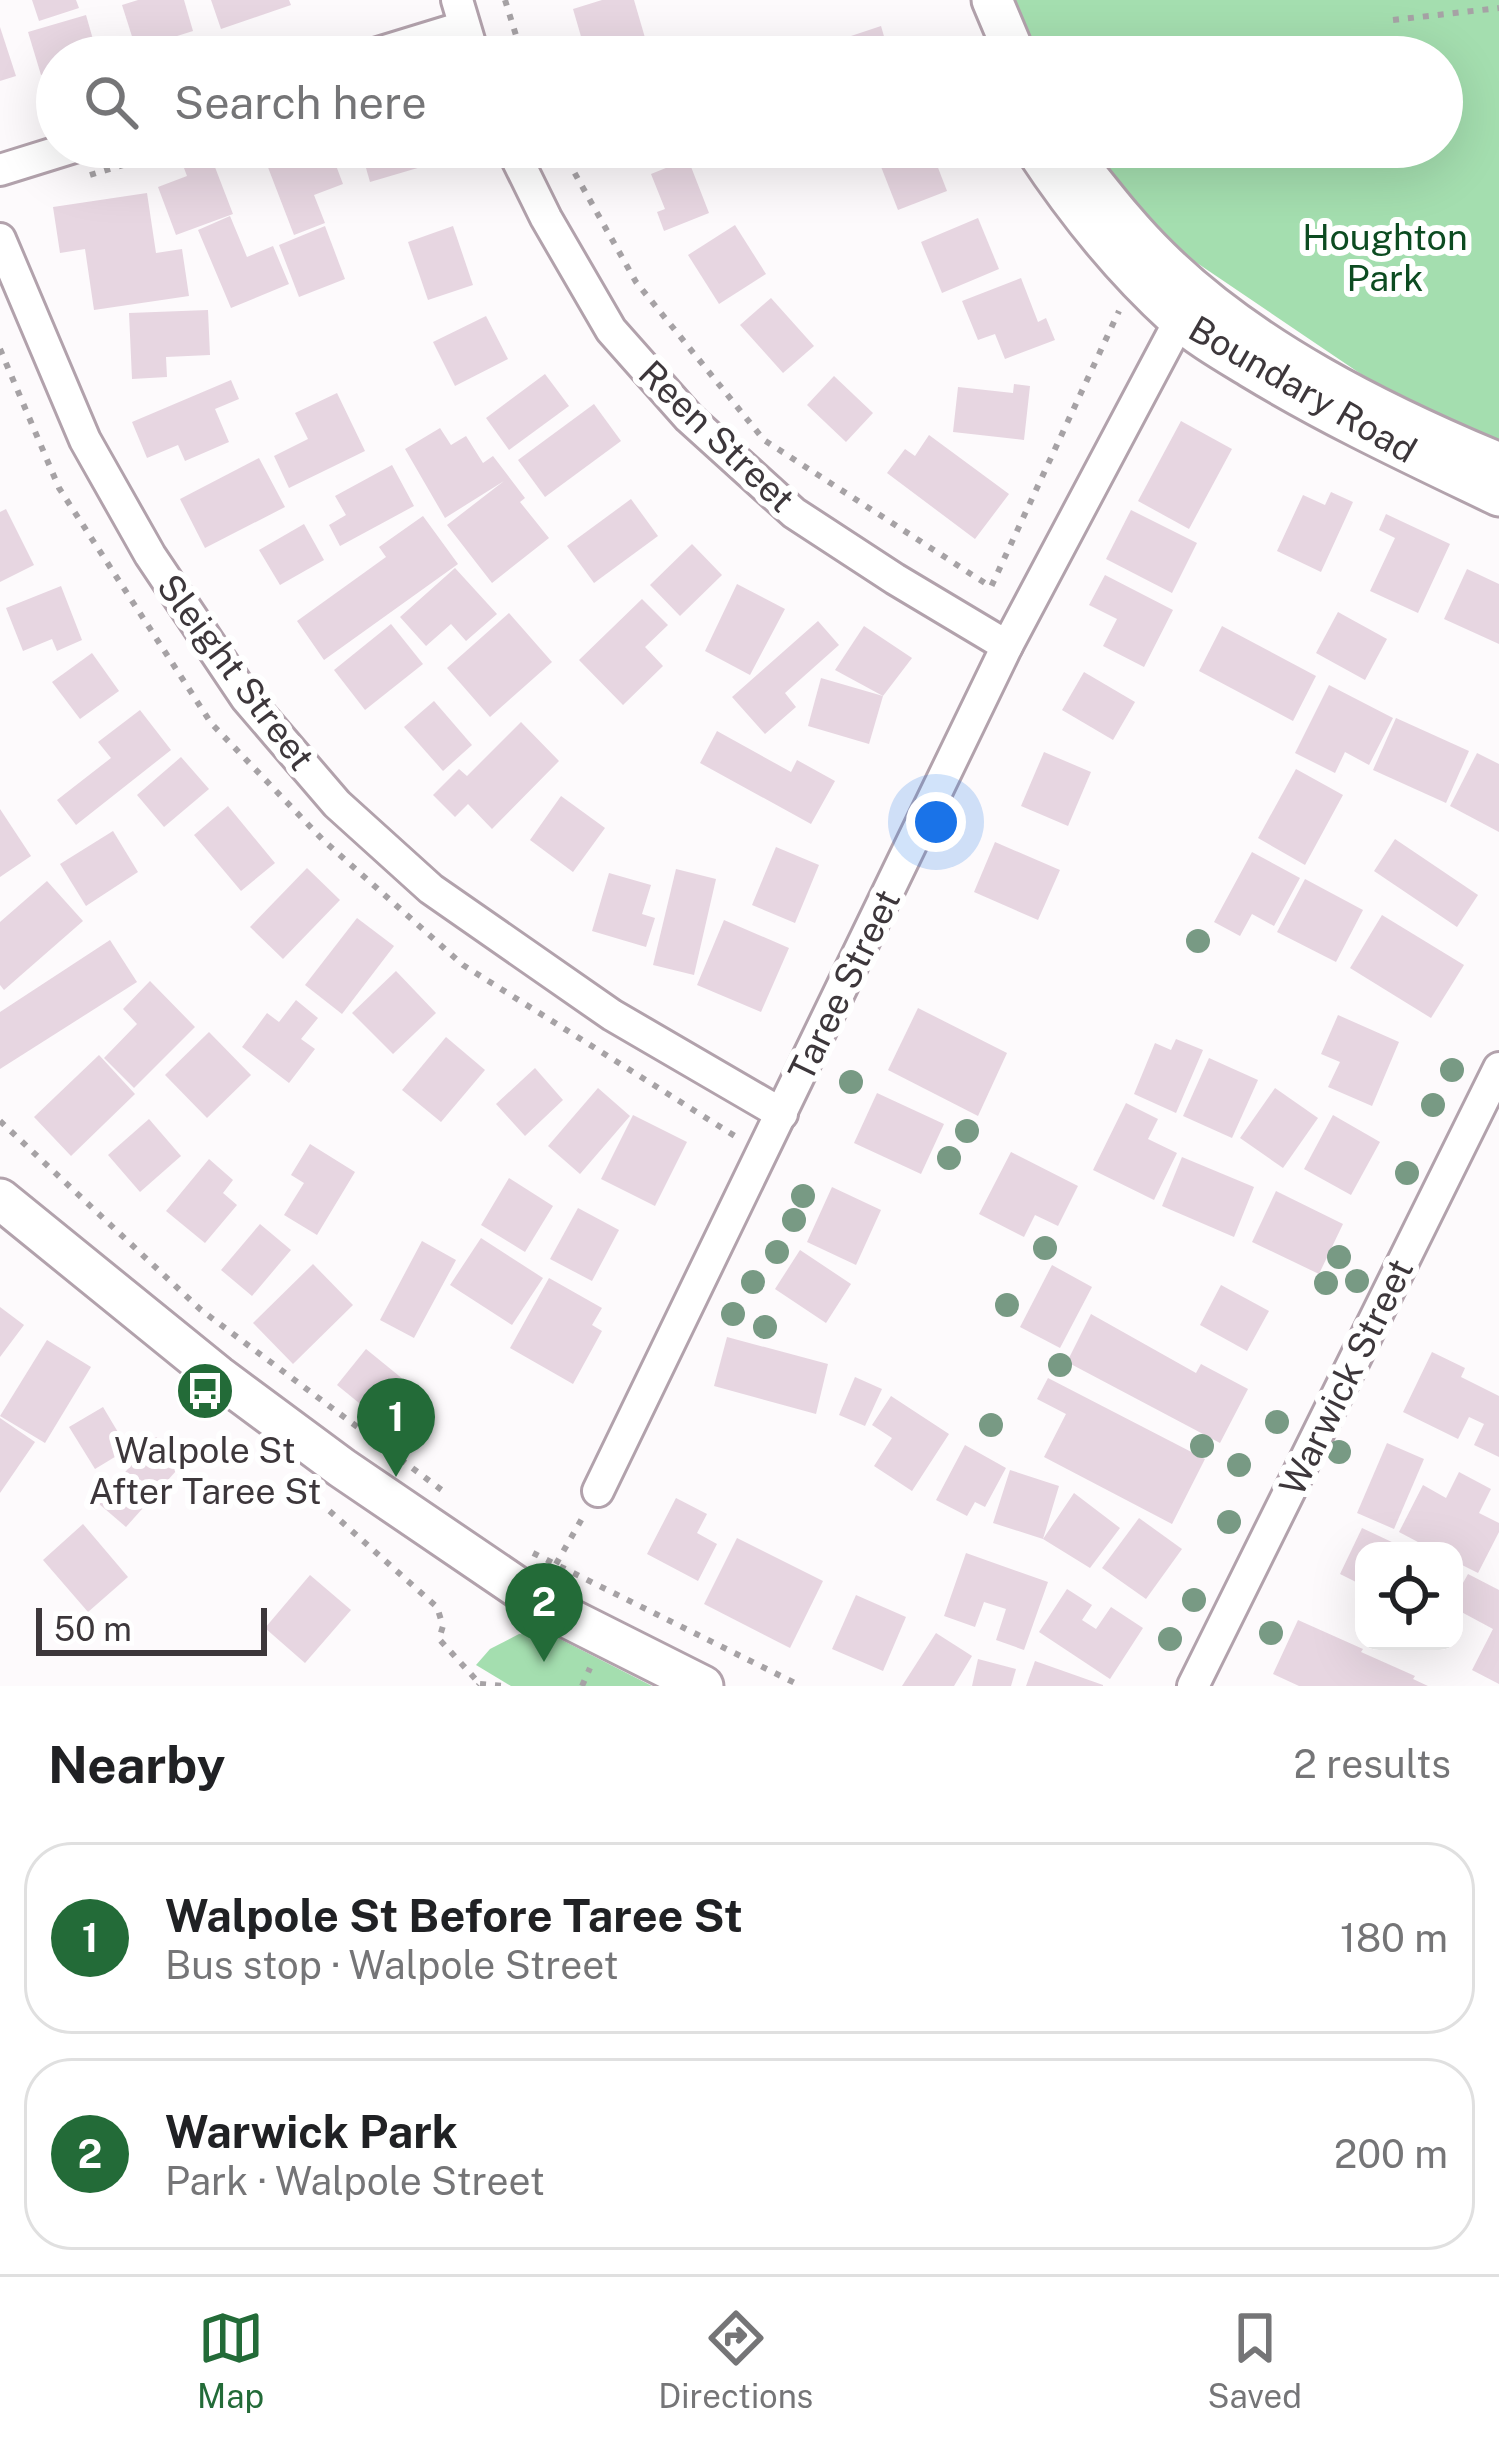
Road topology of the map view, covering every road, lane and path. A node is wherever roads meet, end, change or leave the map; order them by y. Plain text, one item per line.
1 (506, 0) edge
2 (965, 0) edge
3 (992, 0) edge
4 (1499, 8) edge
5 (460, 13) edge
6 (1393, 20) dead end
7 (410, 36) edge
8 (516, 36) edge
9 (980, 36) edge
10 (1007, 36) edge
11 (36, 159) edge
12 (521, 168) edge
13 (572, 168) edge
14 (1047, 168) edge
15 (1082, 168) edge
16 (0, 170) edge
17 (0, 239) edge
18 (1136, 275) junction
19 (1188, 305) junction
20 (1499, 463) edge
21 (1499, 496) edge
22 (1007, 646) junction
23 (1499, 1068) edge
24 (782, 1114) junction
25 (0, 1121) edge
26 (0, 1199) edge
27 (598, 1491) joint
28 (457, 1502) dead end
29 (527, 1550) dead end
30 (556, 1564) junction
31 (446, 1646) dead end
32 (596, 1657) dead end
33 (479, 1685) edge
34 (503, 1686) edge
35 (582, 1686) edge
36 (703, 1686) edge
37 (801, 1686) edge
38 (1192, 1686) edge

1 - 8 path
2 - 9 street
3 - 10 street
4 - 6 path
5 - 7 street
11 - 16 street
12 - 22 street, Reen Street
13 - 18 path
14 - 18 street, Boundary Road
15 - 19 street, Boundary Road
17 - 24 street, Sleight Street
18 - 19 street, Boundary Road
19 - 20 street, Boundary Road
19 - 21 street, Boundary Road
19 - 22 street, Taree Street
22 - 24 street, Taree Street
23 - 38 street, Warwick Street
24 - 27 street, Taree Street
25 - 28 path
26 - 36 street
27 - 30 path
29 - 30 path
30 - 37 path
31 - 33 path
32 - 35 path
33 - 34 path

